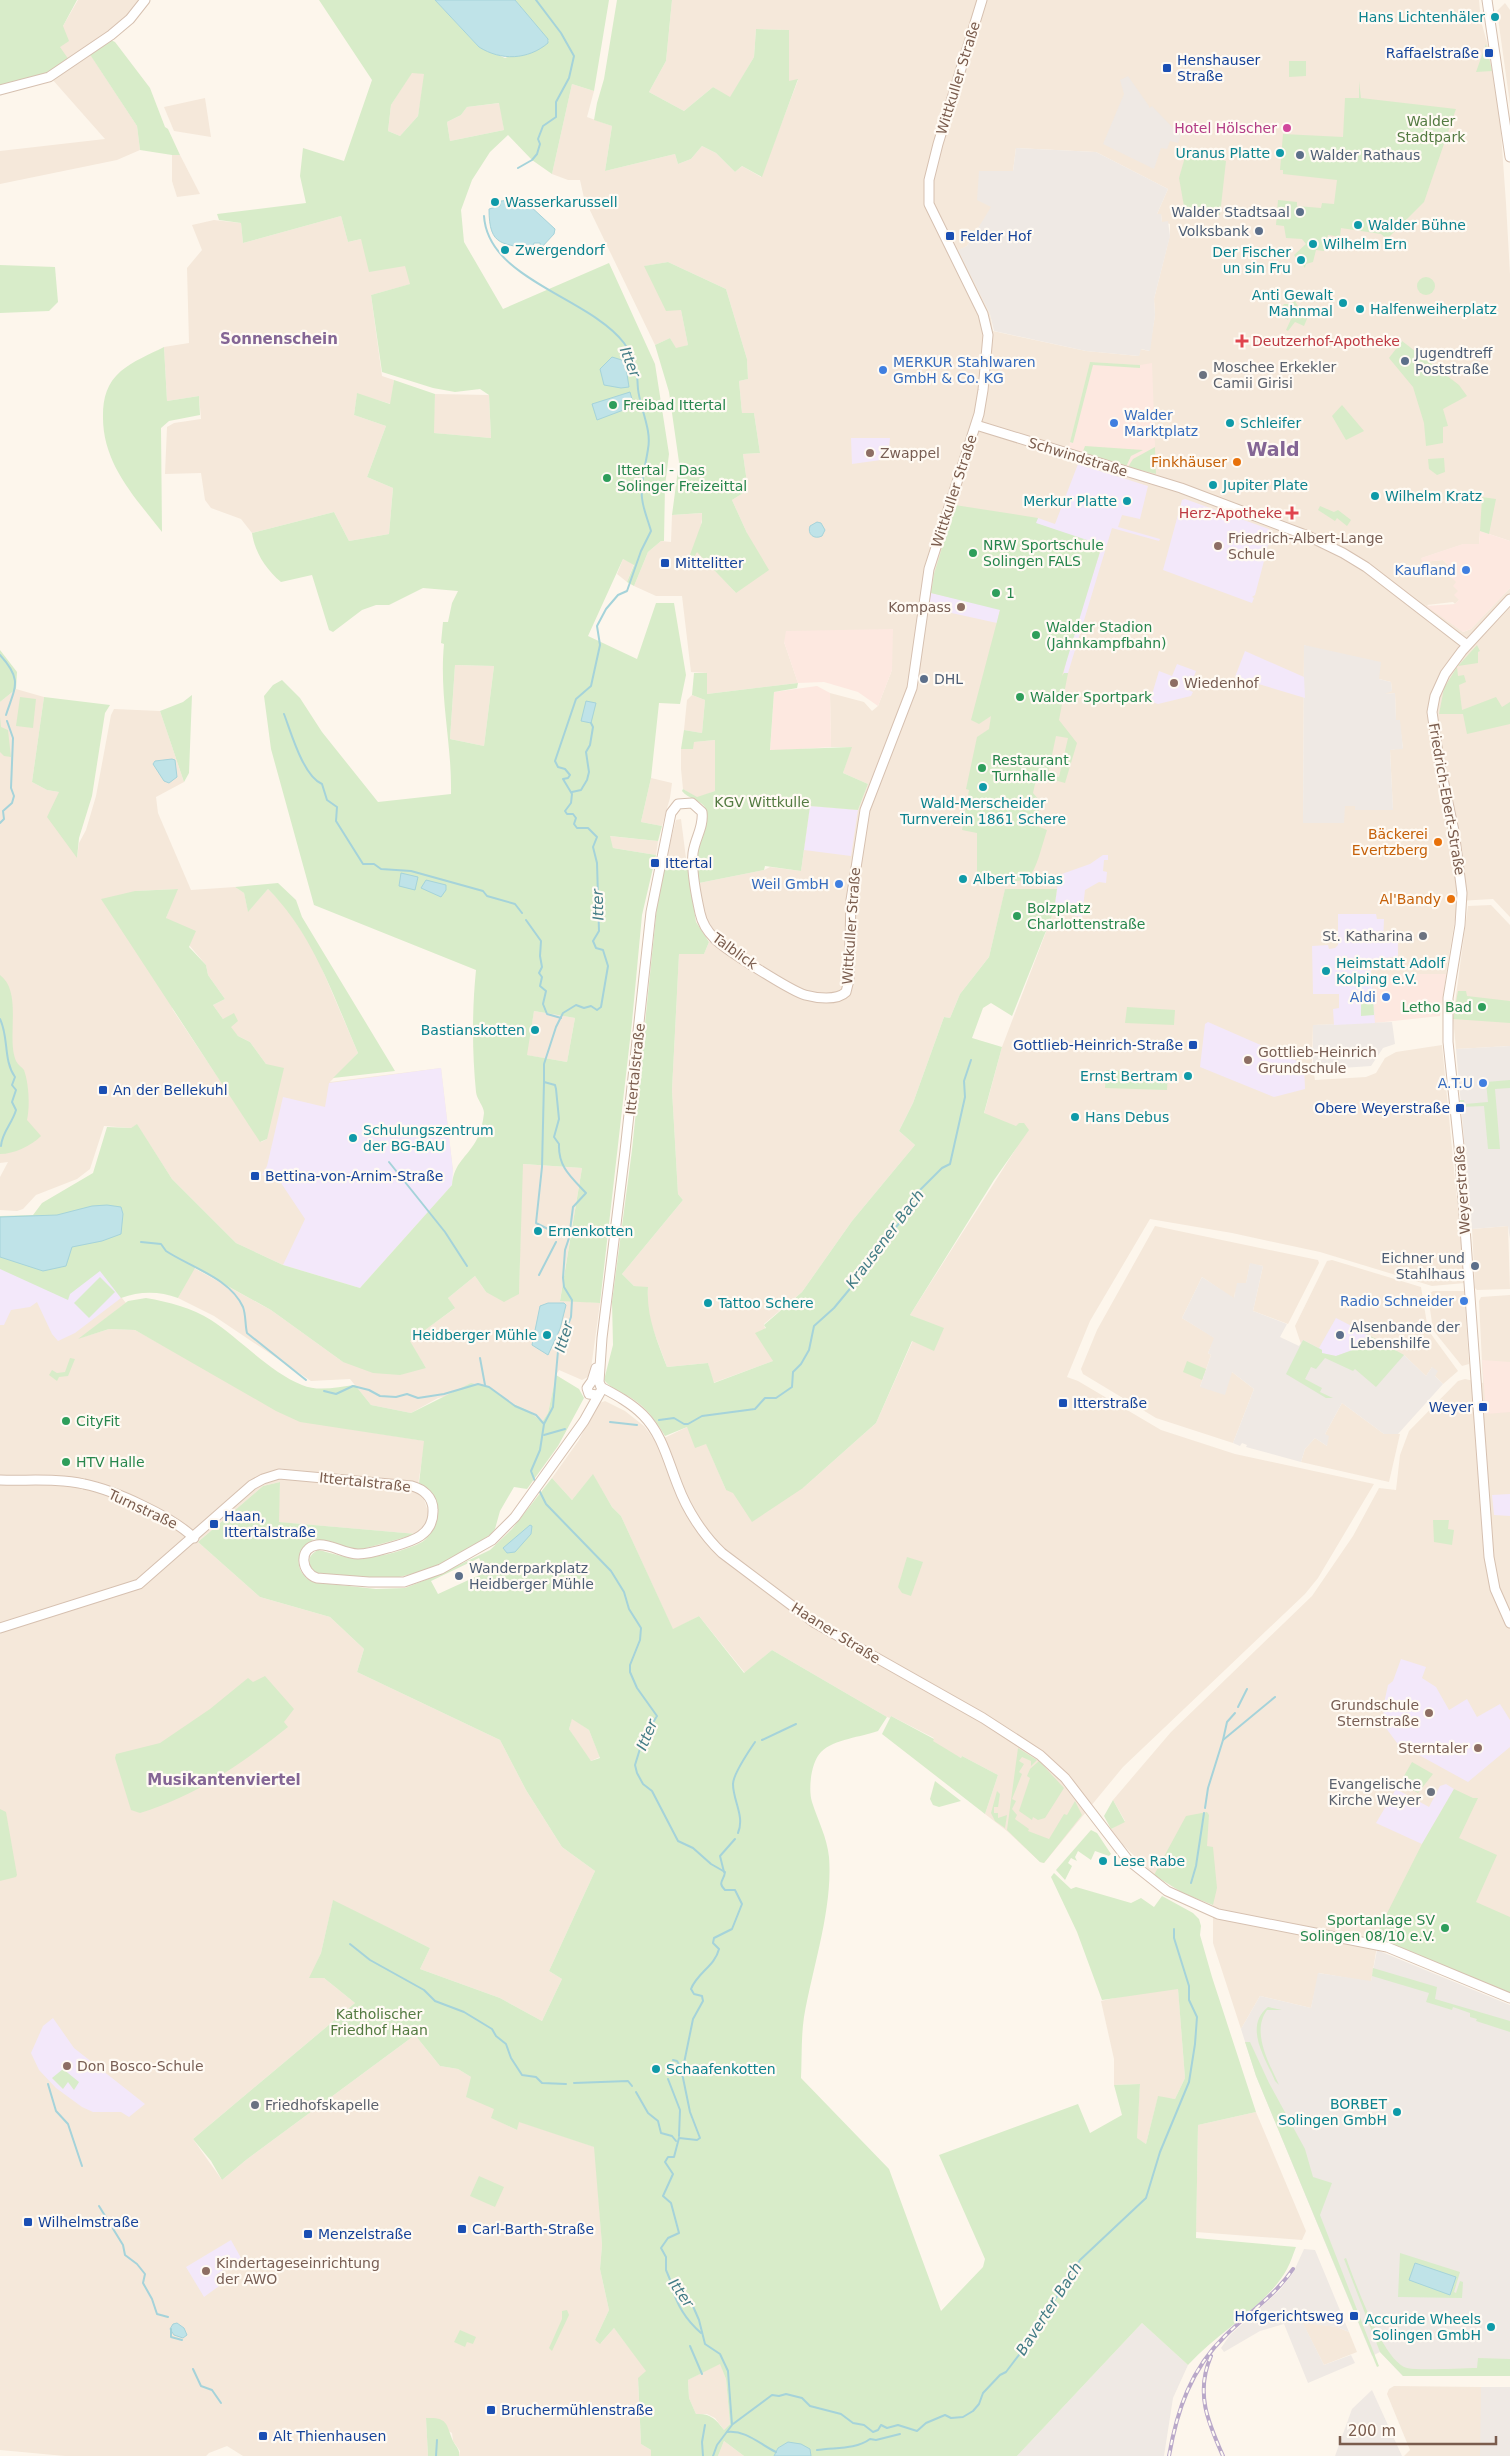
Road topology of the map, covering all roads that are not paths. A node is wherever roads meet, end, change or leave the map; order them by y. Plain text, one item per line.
1 (145, 0) edge
2 (982, 0) edge
3 (1487, 4) edge
4 (0, 90) edge
5 (1510, 157) edge
6 (976, 425) junction
7 (1510, 599) edge
8 (1467, 645) junction
9 (678, 804) joint
10 (1463, 903) joint
11 (846, 992) joint
12 (596, 1389) junction
13 (0, 1480) edge
14 (194, 1538) junction
15 (1510, 1623) edge
16 (0, 1628) edge
17 (1510, 1998) edge

1 - 4 main road
2 - 6 main road, Wittkuller Straße
3 - 5 main road
6 - 8 main road, Schwindstraße
6 - 11 main road, Wittkuller Straße
7 - 8 main road, Friedrich-Ebert-Straße
8 - 10 main road, Friedrich-Ebert-Straße
9 - 11 main road, Talblick
9 - 12 main road, Ittertalstraße
10 - 15 main road, Weyerstraße
12 - 14 main road, Ittertalstraße
12 - 17 main road, Haaner Straße
13 - 14 main road, Turnstraße
14 - 16 main road

